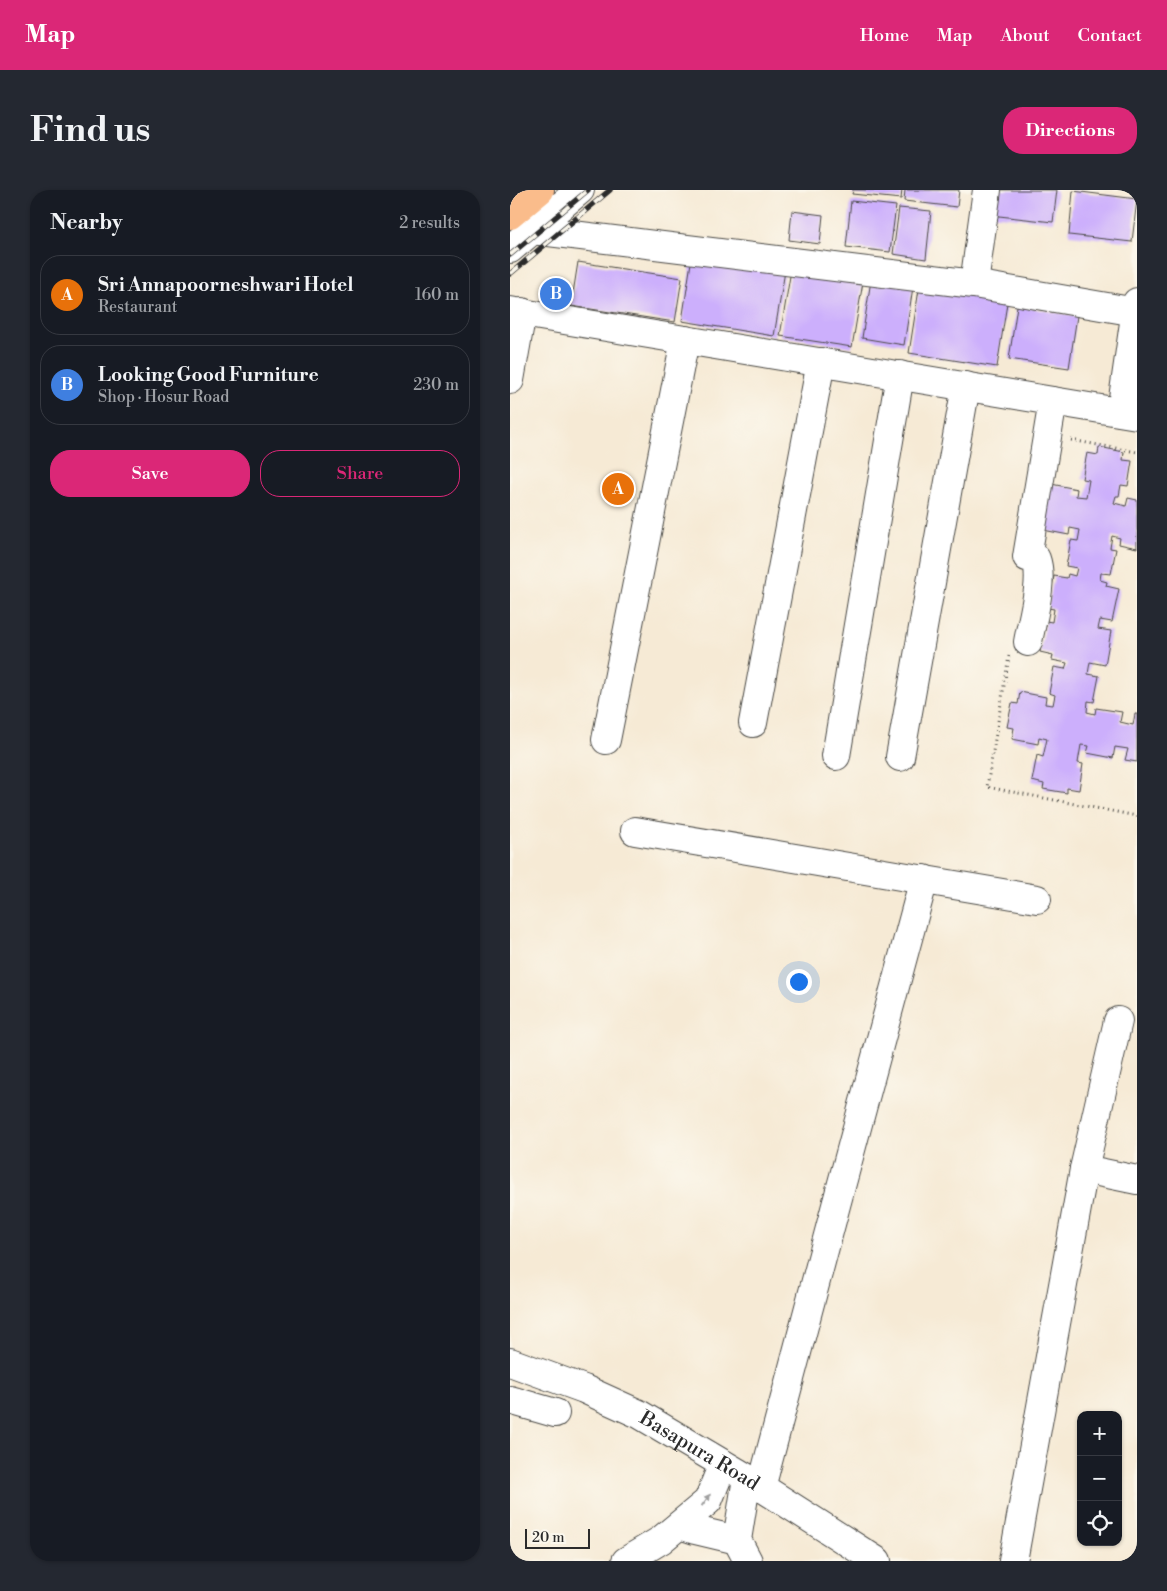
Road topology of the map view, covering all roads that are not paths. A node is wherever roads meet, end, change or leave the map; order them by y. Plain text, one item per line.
1 (516, 190) edge
2 (540, 190) edge
3 (580, 190) edge
4 (986, 190) edge
5 (510, 195) edge
6 (510, 215) edge
7 (532, 230) junction
8 (510, 249) edge
9 (974, 284) junction
10 (1136, 307) edge
11 (516, 312) edge
12 (685, 340) junction
13 (821, 362) junction
14 (900, 375) junction
15 (510, 380) edge
16 (966, 386) junction
17 (1053, 401) junction
18 (1129, 413) edge
19 (1019, 647) road end
20 (753, 723) dead end
21 (606, 740) dead end
22 (836, 756) dead end
23 (900, 757) dead end
24 (635, 831) dead end
25 (924, 879) junction
26 (1037, 899) dead end
27 (1118, 1021) dead end
28 (1084, 1169) junction
29 (1137, 1180) edge
30 (510, 1362) edge
31 (510, 1400) edge
32 (555, 1413) dead end
33 (723, 1464) junction
34 (754, 1483) junction
35 (680, 1525) junction
36 (743, 1550) edge
37 (626, 1561) edge
38 (877, 1561) edge
39 (1014, 1561) edge

1 - 5 highway
2 - 6 highway
3 - 7 street
4 - 9 street
7 - 8 street
7 - 9 street
9 - 10 street
10 - 18 street
11 - 12 street
11 - 15 street
12 - 13 street
12 - 21 street
13 - 14 street
13 - 20 street
14 - 16 street
14 - 22 street
16 - 17 street
16 - 23 street
17 - 18 street
17 - 19 street
24 - 25 street
25 - 26 street
25 - 34 street
27 - 28 street
28 - 29 street
28 - 39 street
30 - 33 street, Basapura Road
31 - 32 street
33 - 34 street, Basapura Road
35 -> 33 street
34 - 36 street
34 - 38 street, Basapura Road
35 - 36 street
35 - 37 street

